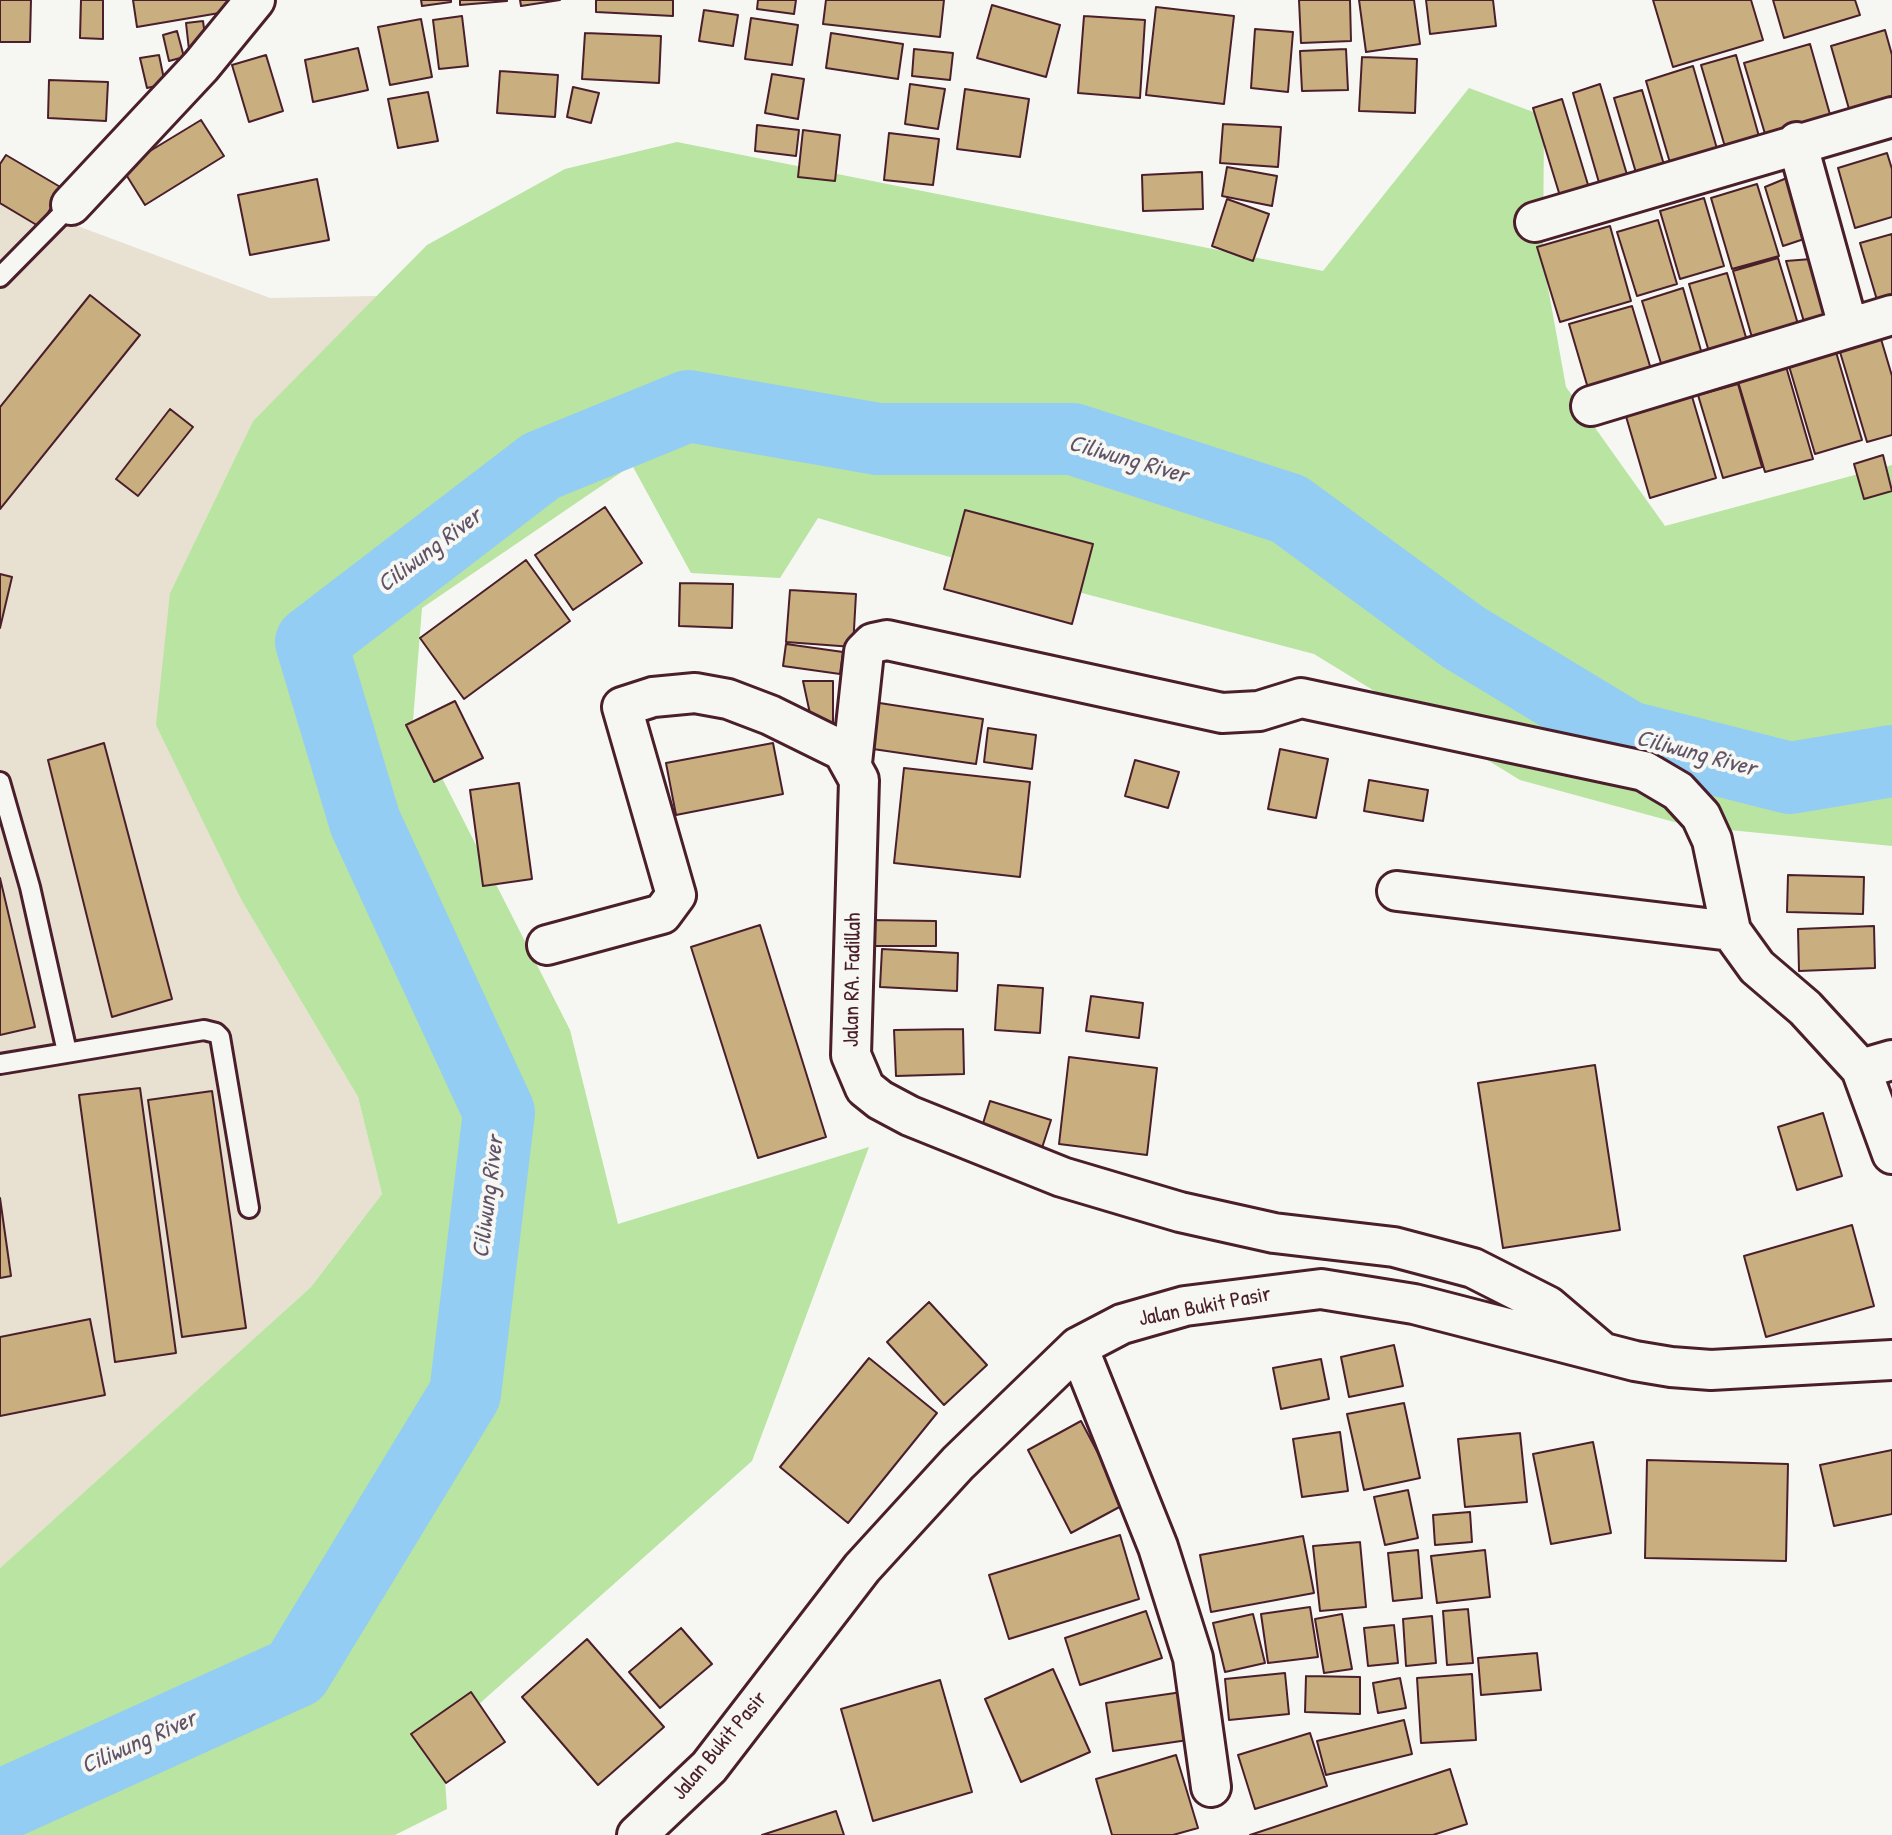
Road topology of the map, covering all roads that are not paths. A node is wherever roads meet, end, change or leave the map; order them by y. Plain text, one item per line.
1 (255, 0) edge
2 (1892, 117) edge
3 (1797, 142) junction
4 (71, 205) joint
5 (1535, 222) dead end
6 (0, 277) edge
7 (1892, 315) edge
8 (1848, 326) junction
9 (1591, 406) dead end
10 (852, 763) junction
11 (0, 782) edge
12 (1397, 891) dead end
13 (1731, 931) junction
14 (547, 945) dead end
15 (67, 1052) junction
16 (0, 1064) edge
17 (1876, 1065) edge
18 (1892, 1154) edge
19 (249, 1208) dead end
20 (1078, 1347) junction
21 (1602, 1352) junction
22 (1892, 1360) edge
23 (1211, 1787) dead end
24 (637, 1835) edge

1 - 4 street
2 - 3 street
3 - 5 street
3 - 8 street
4 - 6 lane
7 - 8 street
8 - 9 street
10 - 13 street, Jalan RA. Fadillah
10 - 14 street
10 - 21 street, Jalan RA. Fadillah
11 - 15 lane
12 - 13 street
13 - 17 street
15 - 16 lane
15 - 19 lane
17 - 18 street
20 - 21 street, Jalan Bukit Pasir
20 - 23 street
20 - 24 street, Jalan Bukit Pasir
21 - 22 street, Jalan Bukit Pasir

